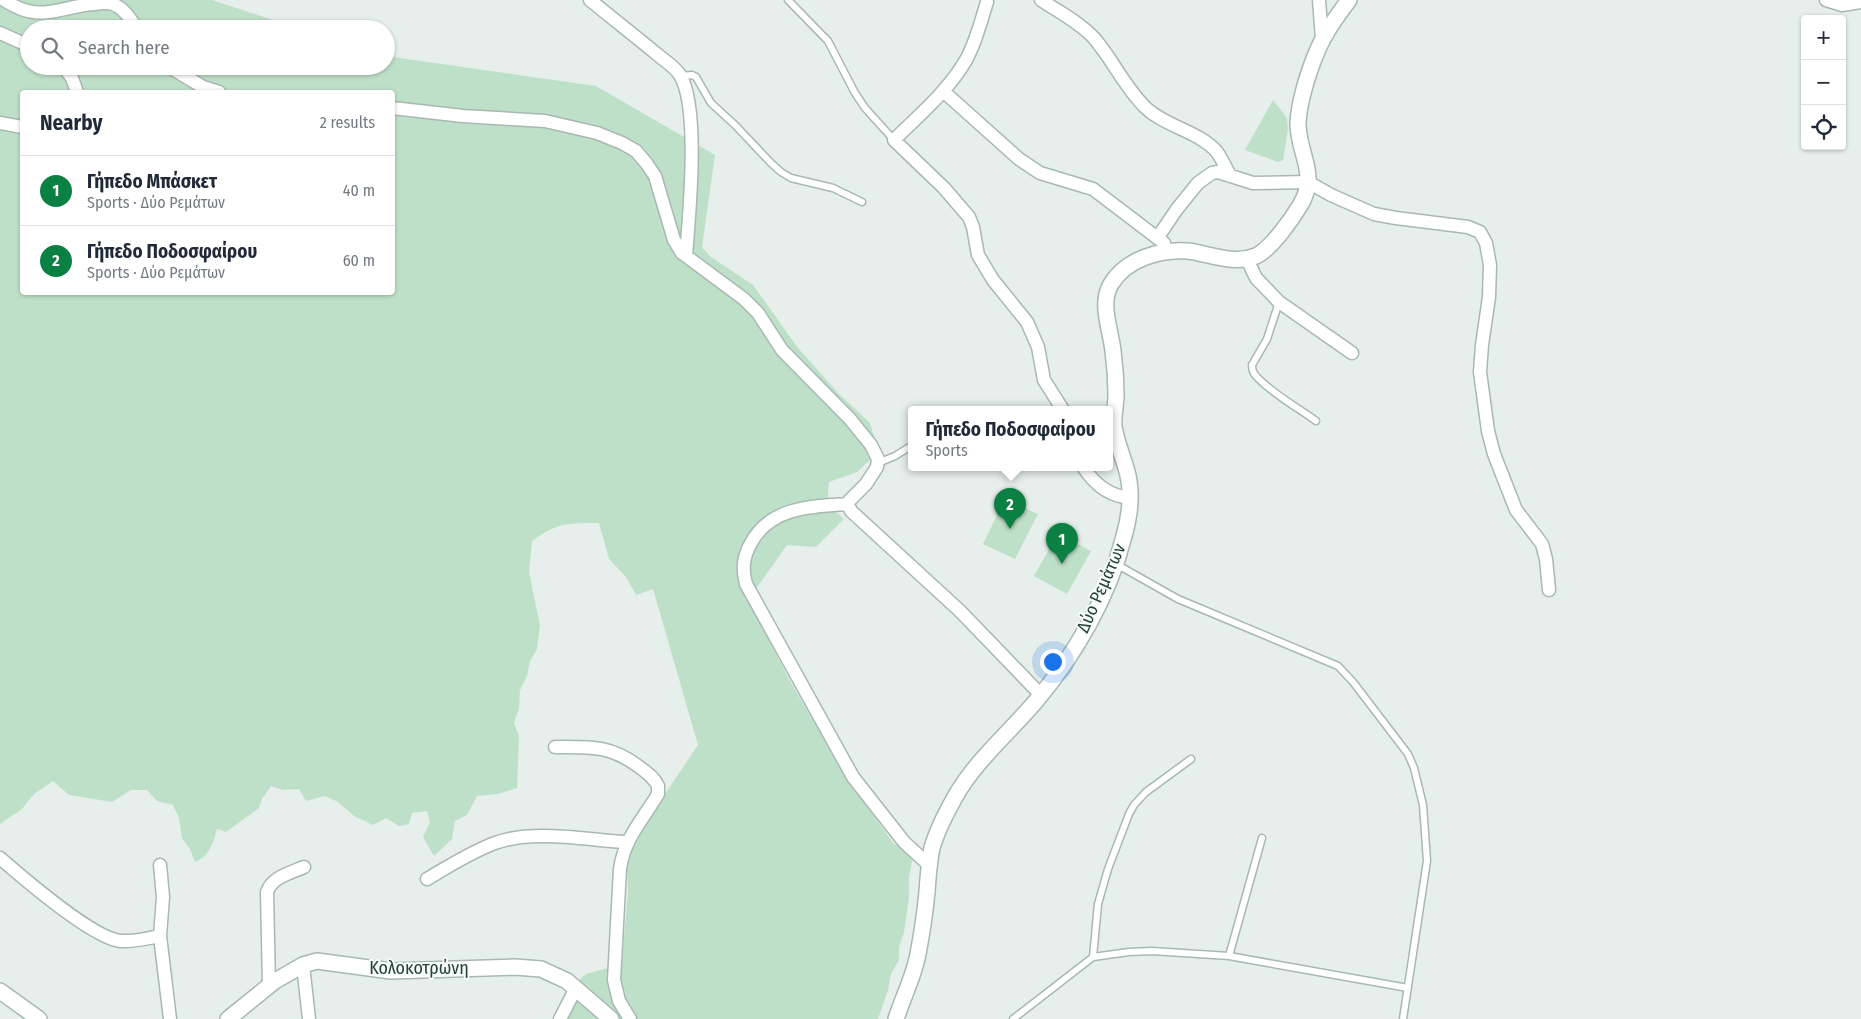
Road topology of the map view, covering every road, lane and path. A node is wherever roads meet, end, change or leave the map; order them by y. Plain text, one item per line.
1 (4, 0) edge
2 (590, 0) edge
3 (788, 0) edge
4 (1041, 0) edge
5 (1319, 0) edge
6 (1349, 0) edge
7 (1826, 0) edge
8 (986, 2) dead end
9 (1861, 2) edge
10 (131, 20) edge
11 (0, 33) edge
12 (1322, 39) junction
13 (20, 42) edge
14 (70, 75) edge
15 (182, 75) edge
16 (680, 76) junction
17 (76, 90) edge
18 (211, 90) edge
19 (942, 90) junction
20 (395, 108) edge
21 (0, 122) edge
22 (20, 127) edge
23 (894, 140) junction
24 (1230, 176) junction
25 (1308, 182) junction
26 (862, 202) dead end
27 (1158, 237) junction
28 (1171, 252) junction
29 (686, 256) junction
30 (1247, 259) junction
31 (1279, 302) junction
32 (1352, 354) dead end
33 (1060, 406) edge
34 (1316, 421) dead end
35 (908, 448) edge
36 (878, 463) junction
37 (1086, 471) edge
38 (1130, 498) junction
39 (848, 504) junction
40 (1116, 564) junction
41 (1549, 590) dead end
42 (1041, 695) junction
43 (555, 747) dead end
44 (1191, 759) dead end
45 (1262, 838) dead end
46 (626, 842) junction
47 (0, 858) edge
48 (160, 865) dead end
49 (929, 865) junction
50 (304, 867) dead end
51 (427, 879) dead end
52 (160, 936) junction
53 (1229, 956) junction
54 (1093, 957) junction
55 (303, 965) junction
56 (269, 985) junction
57 (576, 988) junction
58 (1408, 988) junction
59 (0, 991) edge
60 (39, 1019) edge
61 (170, 1019) edge
62 (228, 1019) edge
63 (310, 1019) edge
64 (560, 1019) edge
65 (611, 1019) edge
66 (630, 1019) edge
67 (896, 1019) edge
68 (1013, 1019) edge
69 (1403, 1019) edge

1 - 10 street
2 - 16 street
3 - 23 lane
4 - 24 street
5 - 12 street
6 - 12 street
7 - 9 street
8 - 19 street
11 - 13 street
12 - 25 street
14 - 17 street
15 - 18 street
16 - 26 lane
16 - 29 street
19 - 23 street
19 - 27 street
20 - 29 street
21 - 22 street
23 - 33 street
24 - 25 street
24 - 27 street
25 - 30 street
25 - 41 street
27 - 28 street
28 - 30 street, Δύο Ρεμάτων
28 - 38 street, Δύο Ρεμάτων
29 - 36 street
30 - 31 street
31 - 32 street
31 - 34 lane
35 - 36 lane
36 - 39 street
37 - 38 street
38 - 40 street, Δύο Ρεμάτων
39 - 42 street
39 - 49 street
40 - 42 street, Δύο Ρεμάτων
40 - 58 lane
42 - 49 street, Δύο Ρεμάτων
43 - 46 street
44 - 54 lane
45 - 53 lane
46 - 51 street
46 - 66 street
47 - 52 street
48 - 52 street
49 - 67 street, Δύο Ρεμάτων
50 - 56 street
52 - 61 street
53 - 54 lane
53 - 58 lane
54 - 68 lane
55 - 56 street, Κολοκοτρώνη
55 - 57 street, Κολοκοτρώνη
55 - 63 street
56 - 62 street, Κολοκοτρώνη
57 - 64 street
57 - 65 street, Κολοκοτρώνη
58 - 69 lane
59 - 60 street

